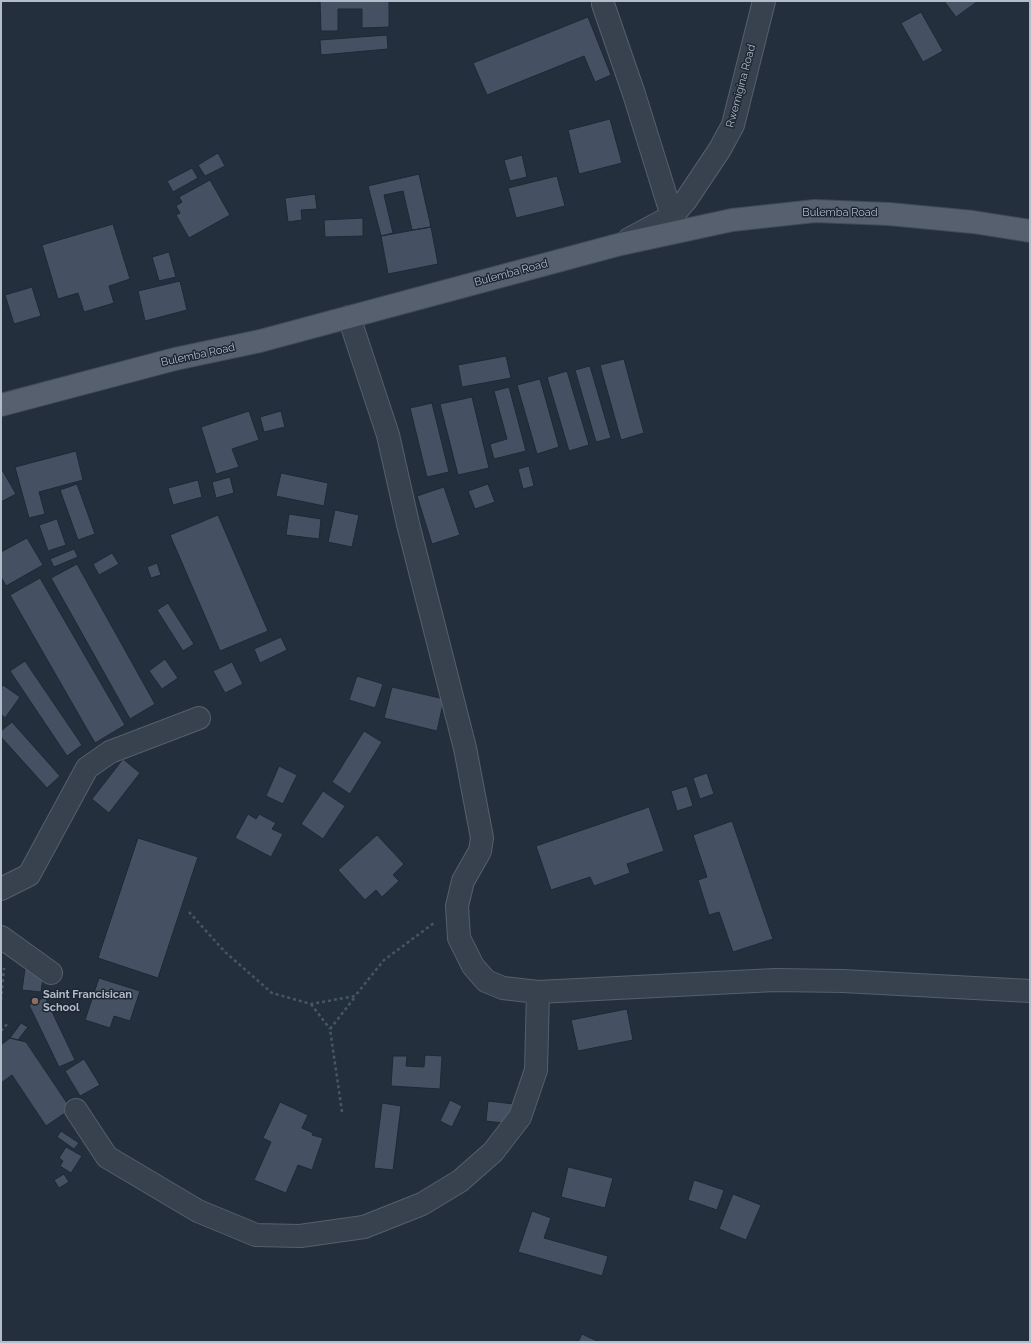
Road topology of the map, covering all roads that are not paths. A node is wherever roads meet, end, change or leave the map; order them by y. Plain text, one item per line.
1 (764, 1) edge
2 (603, 4) dead end
3 (672, 216) junction
4 (1030, 231) edge
5 (621, 244) junction
6 (349, 318) junction
7 (1, 405) edge
8 (199, 718) dead end
9 (1, 888) edge
10 (1, 937) edge
11 (51, 973) dead end
12 (1030, 991) edge
13 (538, 992) junction
14 (76, 1110) dead end

1 - 3 street, Rwemigina Road
2 - 3 street
3 - 5 street, Rwemigina Road
4 - 5 main road, Bulemba Road
5 - 6 main road, Bulemba Road
6 - 7 main road, Bulemba Road
6 - 13 street
8 - 9 street
10 - 11 street
12 - 13 street
13 - 14 street

